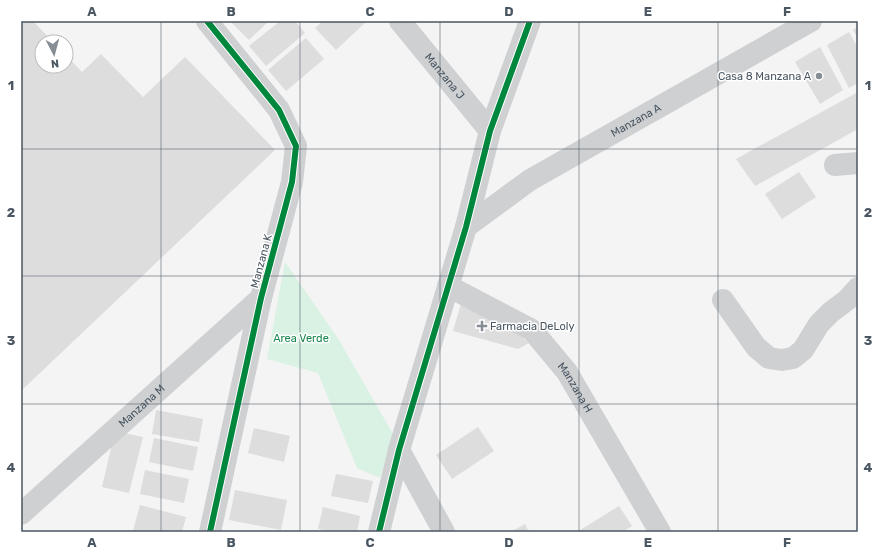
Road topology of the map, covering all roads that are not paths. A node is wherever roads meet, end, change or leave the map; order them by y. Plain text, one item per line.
1 (207, 21) edge
2 (400, 21) edge
3 (530, 21) edge
4 (811, 21) edge
5 (490, 130) junction
6 (858, 163) edge
7 (835, 165) dead end
8 (466, 227) junction
9 (448, 286) junction
10 (858, 288) edge
11 (261, 298) junction
12 (724, 300) dead end
13 (399, 450) junction
14 (21, 514) edge
15 (210, 532) edge
16 (379, 532) edge
17 (444, 532) edge
18 (660, 532) edge

1 - 11 street, Manzana K
2 - 5 street, Manzana J
3 - 5 street
4 - 8 street, Manzana A
5 - 8 street
6 - 7 street
8 - 9 street
9 - 13 street
9 - 18 street, Manzana H
10 - 12 street
11 - 14 street, Manzana M
11 - 15 street, Manzana K
13 - 16 street
13 - 17 street

